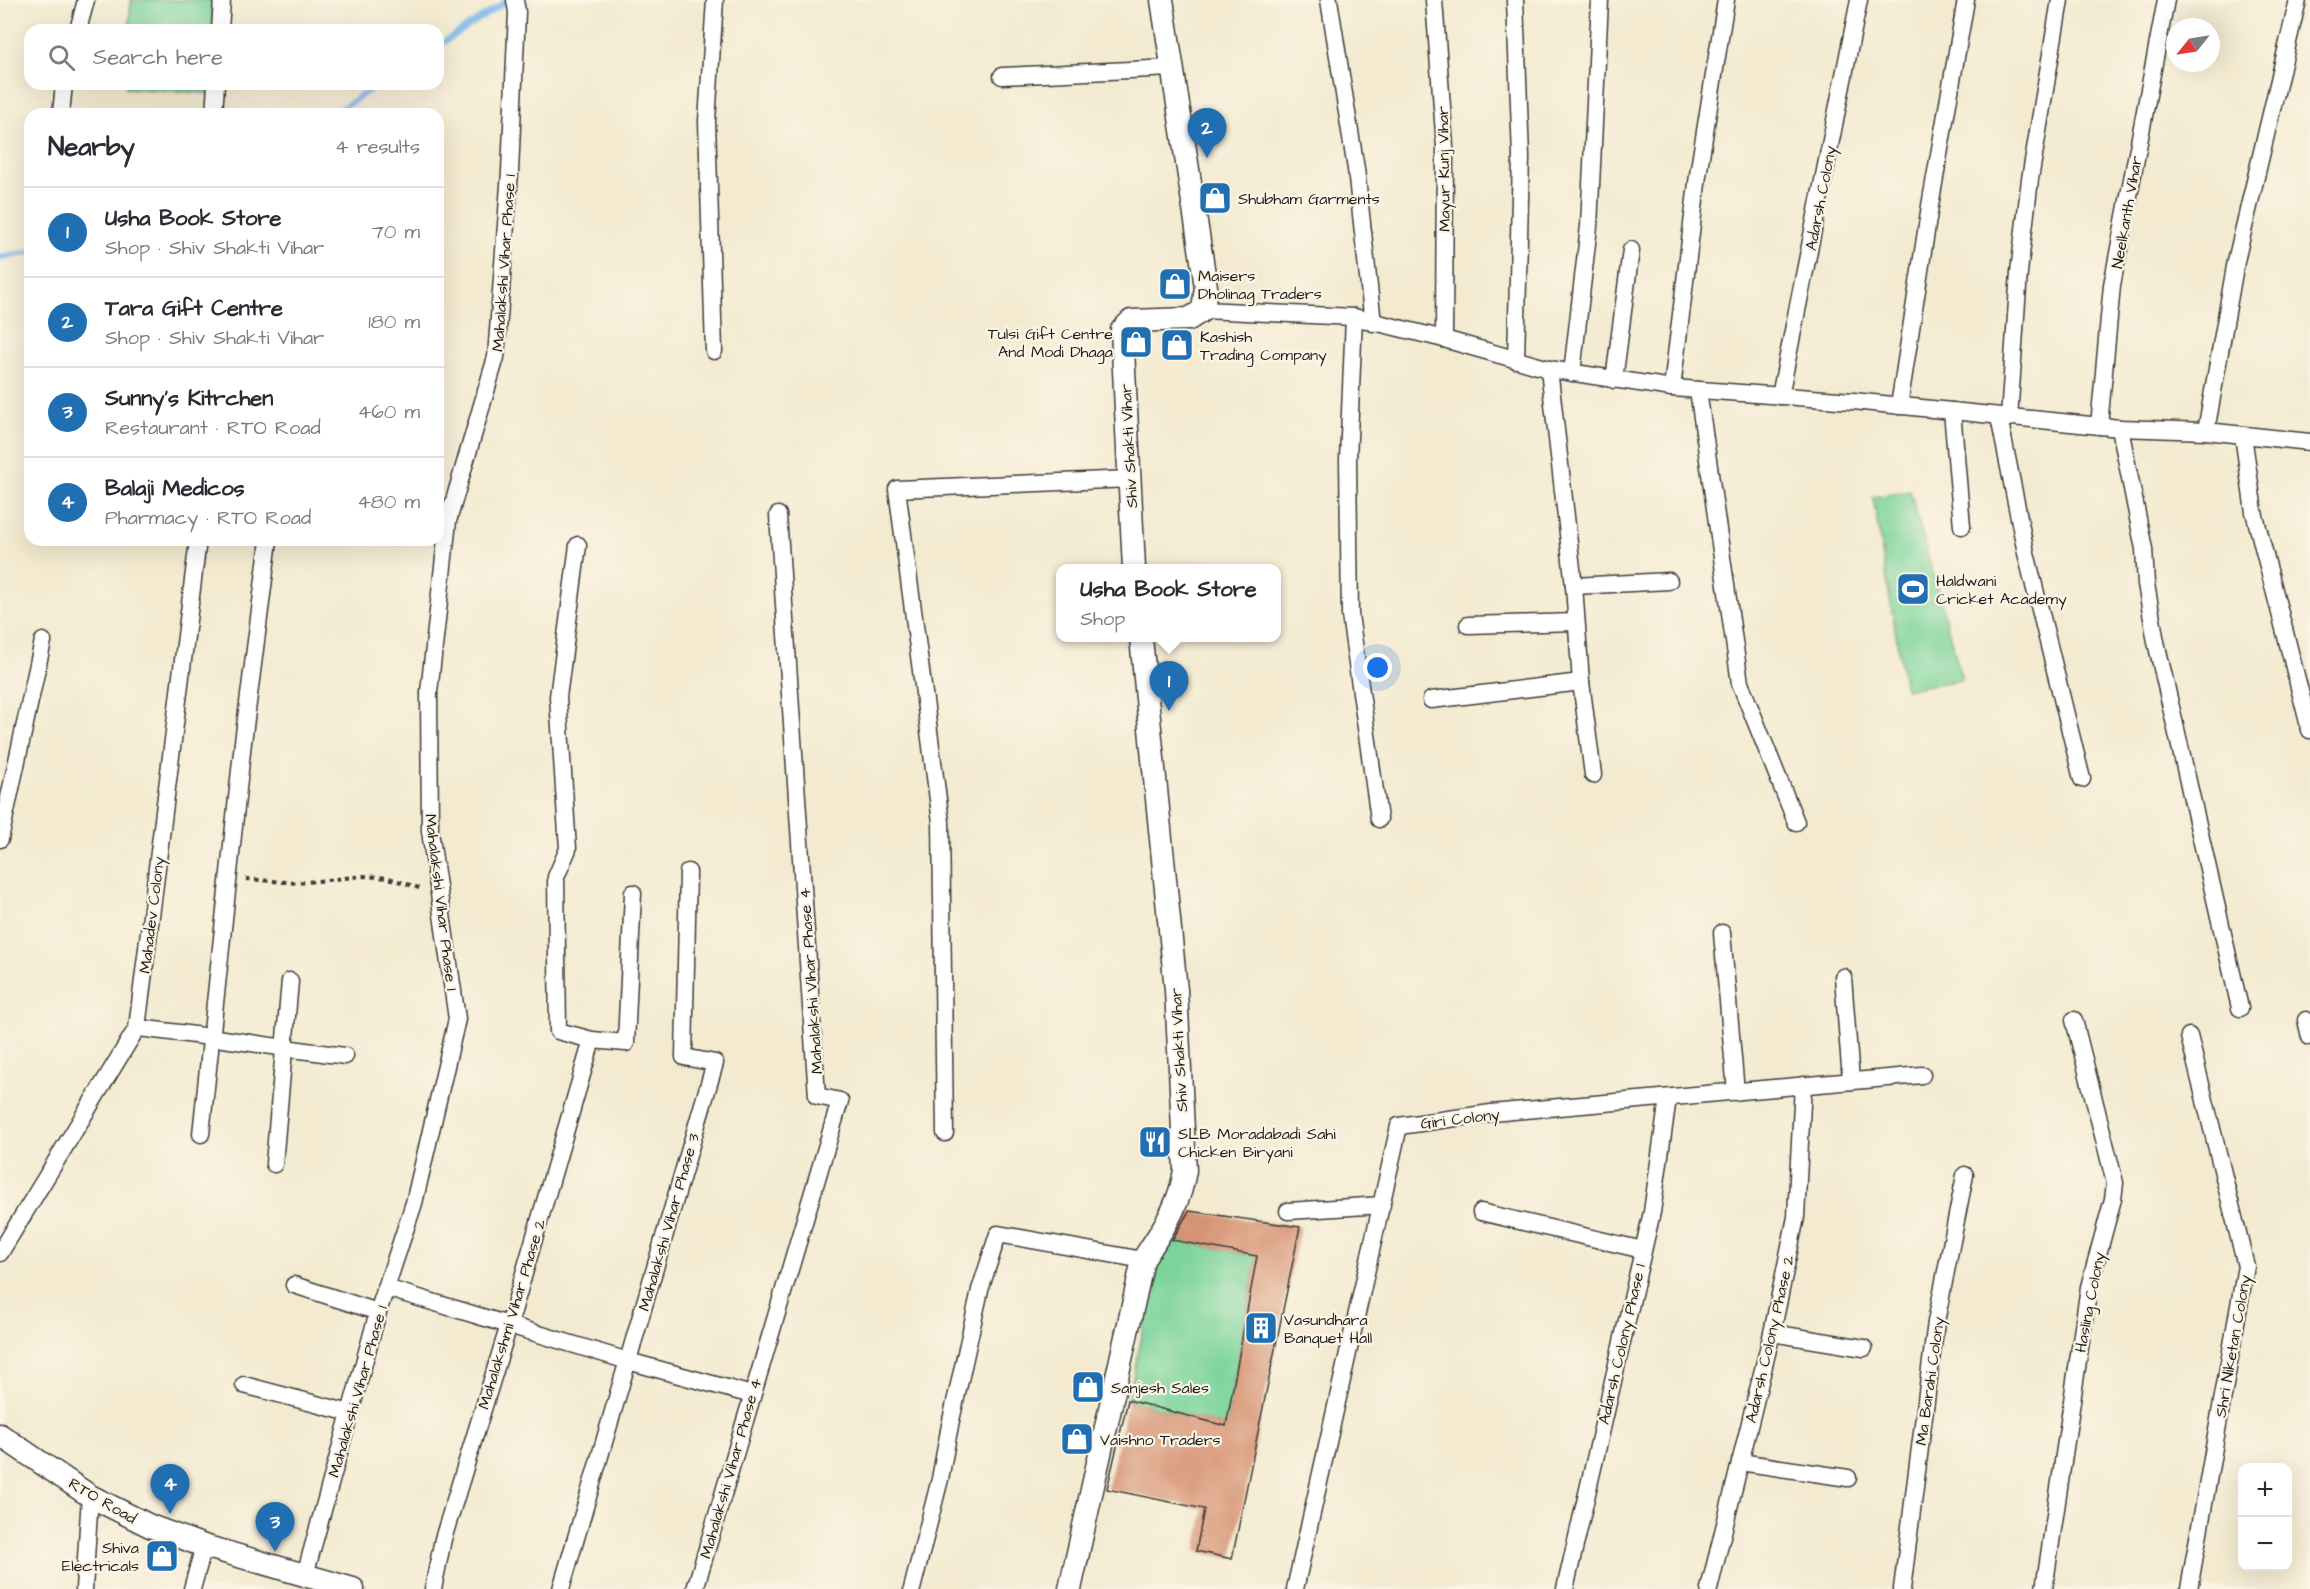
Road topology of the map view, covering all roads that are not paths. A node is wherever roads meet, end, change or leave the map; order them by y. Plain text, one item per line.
1 (86, 0) edge
2 (222, 0) edge
3 (515, 0) edge
4 (716, 0) edge
5 (1162, 0) edge
6 (1329, 0) edge
7 (1434, 0) edge
8 (1515, 0) edge
9 (1600, 0) edge
10 (1726, 0) edge
11 (1859, 0) edge
12 (1966, 0) edge
13 (2060, 0) edge
14 (2166, 0) edge
15 (2298, 0) edge
16 (80, 24) edge
17 (220, 24) edge
18 (1172, 68) junction
19 (1002, 76) dead end
20 (63, 90) edge
21 (216, 90) edge
22 (62, 108) edge
23 (214, 108) edge
24 (1631, 250) dead end
25 (1203, 310) junction
26 (1354, 317) junction
27 (1373, 323) junction
28 (1444, 339) junction
29 (714, 351) dead end
30 (1516, 360) junction
31 (1549, 369) junction
32 (1572, 373) junction
33 (1614, 380) junction
34 (1672, 388) junction
35 (1698, 390) junction
36 (1780, 396) junction
37 (1899, 406) junction
38 (1952, 411) junction
39 (2004, 418) junction
40 (2099, 426) junction
41 (2120, 428) junction
42 (2206, 431) junction
43 (2243, 435) junction
44 (2310, 442) edge
45 (1130, 479) junction
46 (778, 514) dead end
47 (1962, 526) dead end
48 (578, 545) dead end
49 (197, 546) edge
50 (268, 546) edge
51 (1134, 564) edge
52 (1669, 581) dead end
53 (1574, 586) junction
54 (1576, 622) junction
55 (1468, 626) dead end
56 (43, 641) dead end
57 (1141, 642) edge
58 (1581, 682) junction
59 (1431, 700) dead end
60 (2310, 730) edge
61 (1593, 775) dead end
62 (2082, 779) dead end
63 (1379, 819) dead end
64 (1796, 822) dead end
65 (0, 839) edge
66 (688, 872) dead end
67 (633, 892) dead end
68 (1722, 933) dead end
69 (1843, 977) dead end
70 (291, 981) dead end
71 (2240, 1008) dead end
72 (2074, 1020) dead end
73 (2306, 1020) dead end
74 (137, 1028) junction
75 (213, 1036) junction
76 (2189, 1036) dead end
77 (2310, 1037) edge
78 (592, 1040) junction
79 (284, 1049) junction
80 (345, 1056) dead end
81 (1922, 1075) dead end
82 (1851, 1081) junction
83 (1803, 1085) junction
84 (1736, 1092) junction
85 (1668, 1098) junction
86 (945, 1133) dead end
87 (201, 1134) dead end
88 (274, 1164) dead end
89 (1965, 1175) dead end
90 (1382, 1205) junction
91 (1288, 1211) dead end
92 (1481, 1212) dead end
93 (1643, 1250) junction
94 (0, 1252) edge
95 (1143, 1260) junction
96 (294, 1285) dead end
97 (386, 1288) junction
98 (378, 1312) junction
99 (509, 1325) junction
100 (1772, 1333) junction
101 (1864, 1347) dead end
102 (628, 1361) junction
103 (244, 1385) dead end
104 (752, 1395) junction
105 (350, 1413) junction
106 (0, 1435) edge
107 (1740, 1462) junction
108 (1848, 1478) dead end
109 (90, 1496) junction
110 (204, 1545) junction
111 (305, 1575) junction
112 (326, 1585) edge
113 (1715, 1588) edge
114 (84, 1589) edge
115 (192, 1589) edge
116 (353, 1589) edge
117 (434, 1589) edge
118 (561, 1589) edge
119 (695, 1589) edge
120 (912, 1589) edge
121 (1070, 1589) edge
122 (1295, 1589) edge
123 (1565, 1589) edge
124 (1902, 1589) edge
125 (2044, 1589) edge
126 (2189, 1589) edge

1 - 16 street
2 - 17 street
3 - 97 street, Mahalakshi Vihar Phase 1
4 - 29 street
5 - 18 street
6 - 27 street
7 - 28 street, Mayur Kunj Vihar
8 - 30 street
9 - 32 street
10 - 34 street
11 - 36 street, Adarsh Colony
12 - 37 street
13 - 39 street
14 - 40 street, Neelkanth Vihar
15 - 42 street
18 - 19 street
18 - 25 street
20 - 22 street
21 - 23 street
24 - 33 street
25 - 26 street
25 - 45 street, Shiv Shakti Vihar
26 - 27 street
26 - 63 street
27 - 28 street
28 - 30 street
30 - 31 street
31 - 32 street
31 - 53 street
32 - 33 street
33 - 34 street
34 - 35 street
35 - 36 street
35 - 64 street
36 - 37 street
37 - 38 street
38 - 39 street
38 - 47 street
39 - 40 street
39 - 62 street
40 - 41 street
41 - 42 street
41 - 71 street
42 - 43 street
43 - 44 street
43 - 60 street
45 - 51 street, Shiv Shakti Vihar
45 - 86 street
46 - 104 street, Mahalakshi Vihar Phase 4
48 - 78 street
49 - 74 street, Mahadev Colony
50 - 75 street
52 - 53 street
53 - 54 street
54 - 55 street
54 - 58 street
56 - 65 street
57 - 95 street, Shiv Shakti Vihar
58 - 59 street
58 - 61 street
66 - 102 street, Mahalakshi Vihar Phase 3
67 - 78 street
68 - 84 street
69 - 82 street
70 - 79 street
72 - 125 street, Hasling Colony
73 - 77 street
74 - 75 street
74 - 94 street, Mahadev Colony
75 - 79 street
75 - 87 street
76 - 126 street, Shri Niketan Colony
78 - 99 street, Mahalakshmi Vihar Phase 2
79 - 80 street
79 - 88 street
81 - 82 street, Giri Colony
82 - 83 street, Giri Colony
83 - 84 street, Giri Colony
83 - 100 street, Adarsh Colony Phase 2
84 - 85 street, Giri Colony
85 - 90 street, Giri Colony
85 - 93 street, Adarsh Colony Phase 1
89 - 124 street, Ma Barahi Colony
90 - 91 street
90 - 122 street, Giri Colony
92 - 93 street
93 - 123 street, Adarsh Colony Phase 1
95 - 120 street
95 - 121 street, Shiv Shakti Vihar
96 - 98 street
97 - 98 street, Mahalakshi Vihar Phase 1
97 - 99 street
98 - 105 street, Mahalakshi Vihar Phase 1
99 - 102 street
99 - 117 street, Mahalakshmi Vihar Phase 2
100 - 101 street
100 - 107 street, Adarsh Colony Phase 2
102 - 104 street
102 - 118 street, Mahalakshi Vihar Phase 3
103 - 105 street
104 - 119 street, Mahalakshi Vihar Phase 4
105 - 111 street, Mahalakshi Vihar Phase 1
106 - 109 street, RTO Road
107 - 108 street
107 - 113 street, Adarsh Colony Phase 2
109 - 110 street, RTO Road
109 - 114 street
110 - 111 street, RTO Road
110 - 115 street
111 - 112 street, RTO Road
112 - 116 street, RTO Road

